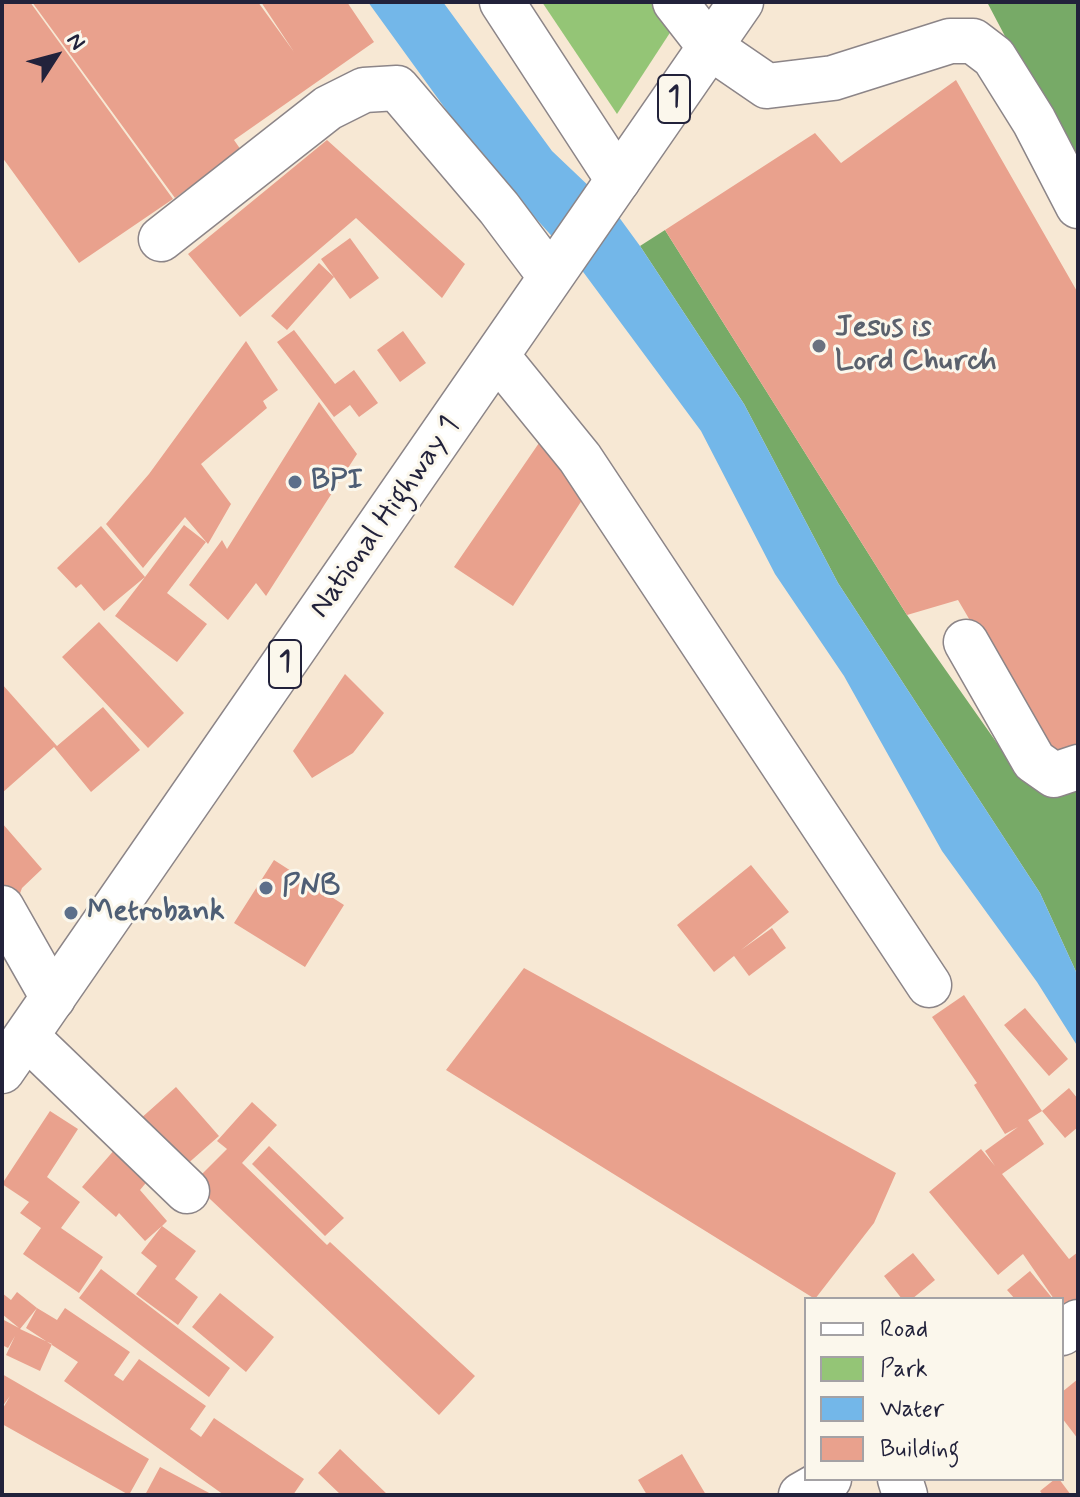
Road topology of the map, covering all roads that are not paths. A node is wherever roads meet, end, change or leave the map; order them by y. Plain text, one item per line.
1 (502, 2) edge
2 (675, 2) edge
3 (741, 2) edge
4 (710, 47) junction
5 (612, 187) junction
6 (1078, 206) edge
7 (161, 239) dead end
8 (558, 265) junction
9 (498, 357) junction
10 (966, 642) dead end
11 (1078, 767) edge
12 (2, 908) edge
13 (929, 985) dead end
14 (53, 998) junction
15 (27, 1037) junction
16 (2, 1071) edge
17 (187, 1191) dead end
18 (826, 1481) edge
19 (801, 1495) edge

1 - 5 main road
2 - 4 main road
3 - 4 main road, National Highway 1 / 1
4 - 5 main road, National Highway 1 / 1
4 - 6 main road
5 - 8 main road, National Highway 1 / 1
7 - 8 main road
8 - 9 main road, National Highway 1 / 1
9 - 13 main road
9 - 14 main road, National Highway 1 / 1
10 - 11 main road
12 - 14 main road
14 - 15 main road, National Highway 1 / 1
15 - 16 main road, National Highway 1 / 1
15 - 17 main road
18 - 19 main road

